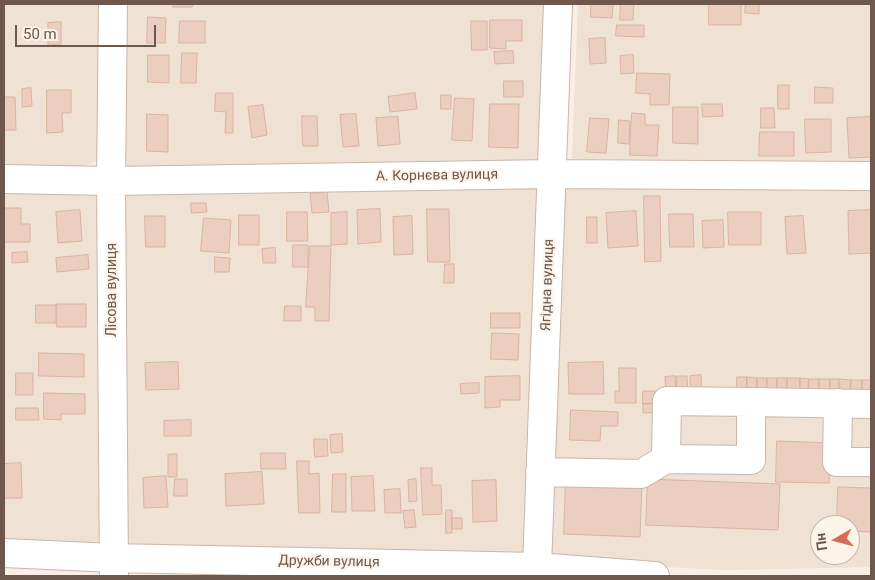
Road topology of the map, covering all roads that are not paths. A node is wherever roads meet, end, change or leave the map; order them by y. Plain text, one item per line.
1 (112, 4) edge
2 (558, 4) edge
3 (552, 174) junction
4 (871, 176) edge
5 (4, 179) edge
6 (111, 181) junction
7 (751, 402) junction
8 (838, 403) junction
9 (871, 404) edge
10 (666, 459) junction
11 (871, 462) edge
12 (540, 472) junction
13 (4, 553) edge
14 (114, 567) edge
15 (537, 567) junction
16 (424, 570) edge
17 (655, 576) edge

1 - 6 street, Лісова вулиця
2 - 3 street, Ягідна вулиця
3 - 4 street, А. Корнєва вулиця
3 - 6 street, А. Корнєва вулиця
3 - 12 street, Ягідна вулиця
5 - 6 street, А. Корнєва вулиця
6 - 14 street, Лісова вулиця
7 - 8 street
7 - 10 street
7 - 10 street
8 - 9 street
8 - 11 street
10 - 12 street
12 - 15 street, Ягідна вулиця
13 - 14 street, Дружби вулиця
14 - 16 street, Дружби вулиця
15 - 16 street, Дружби вулиця
15 - 17 street, Дружби вулиця

